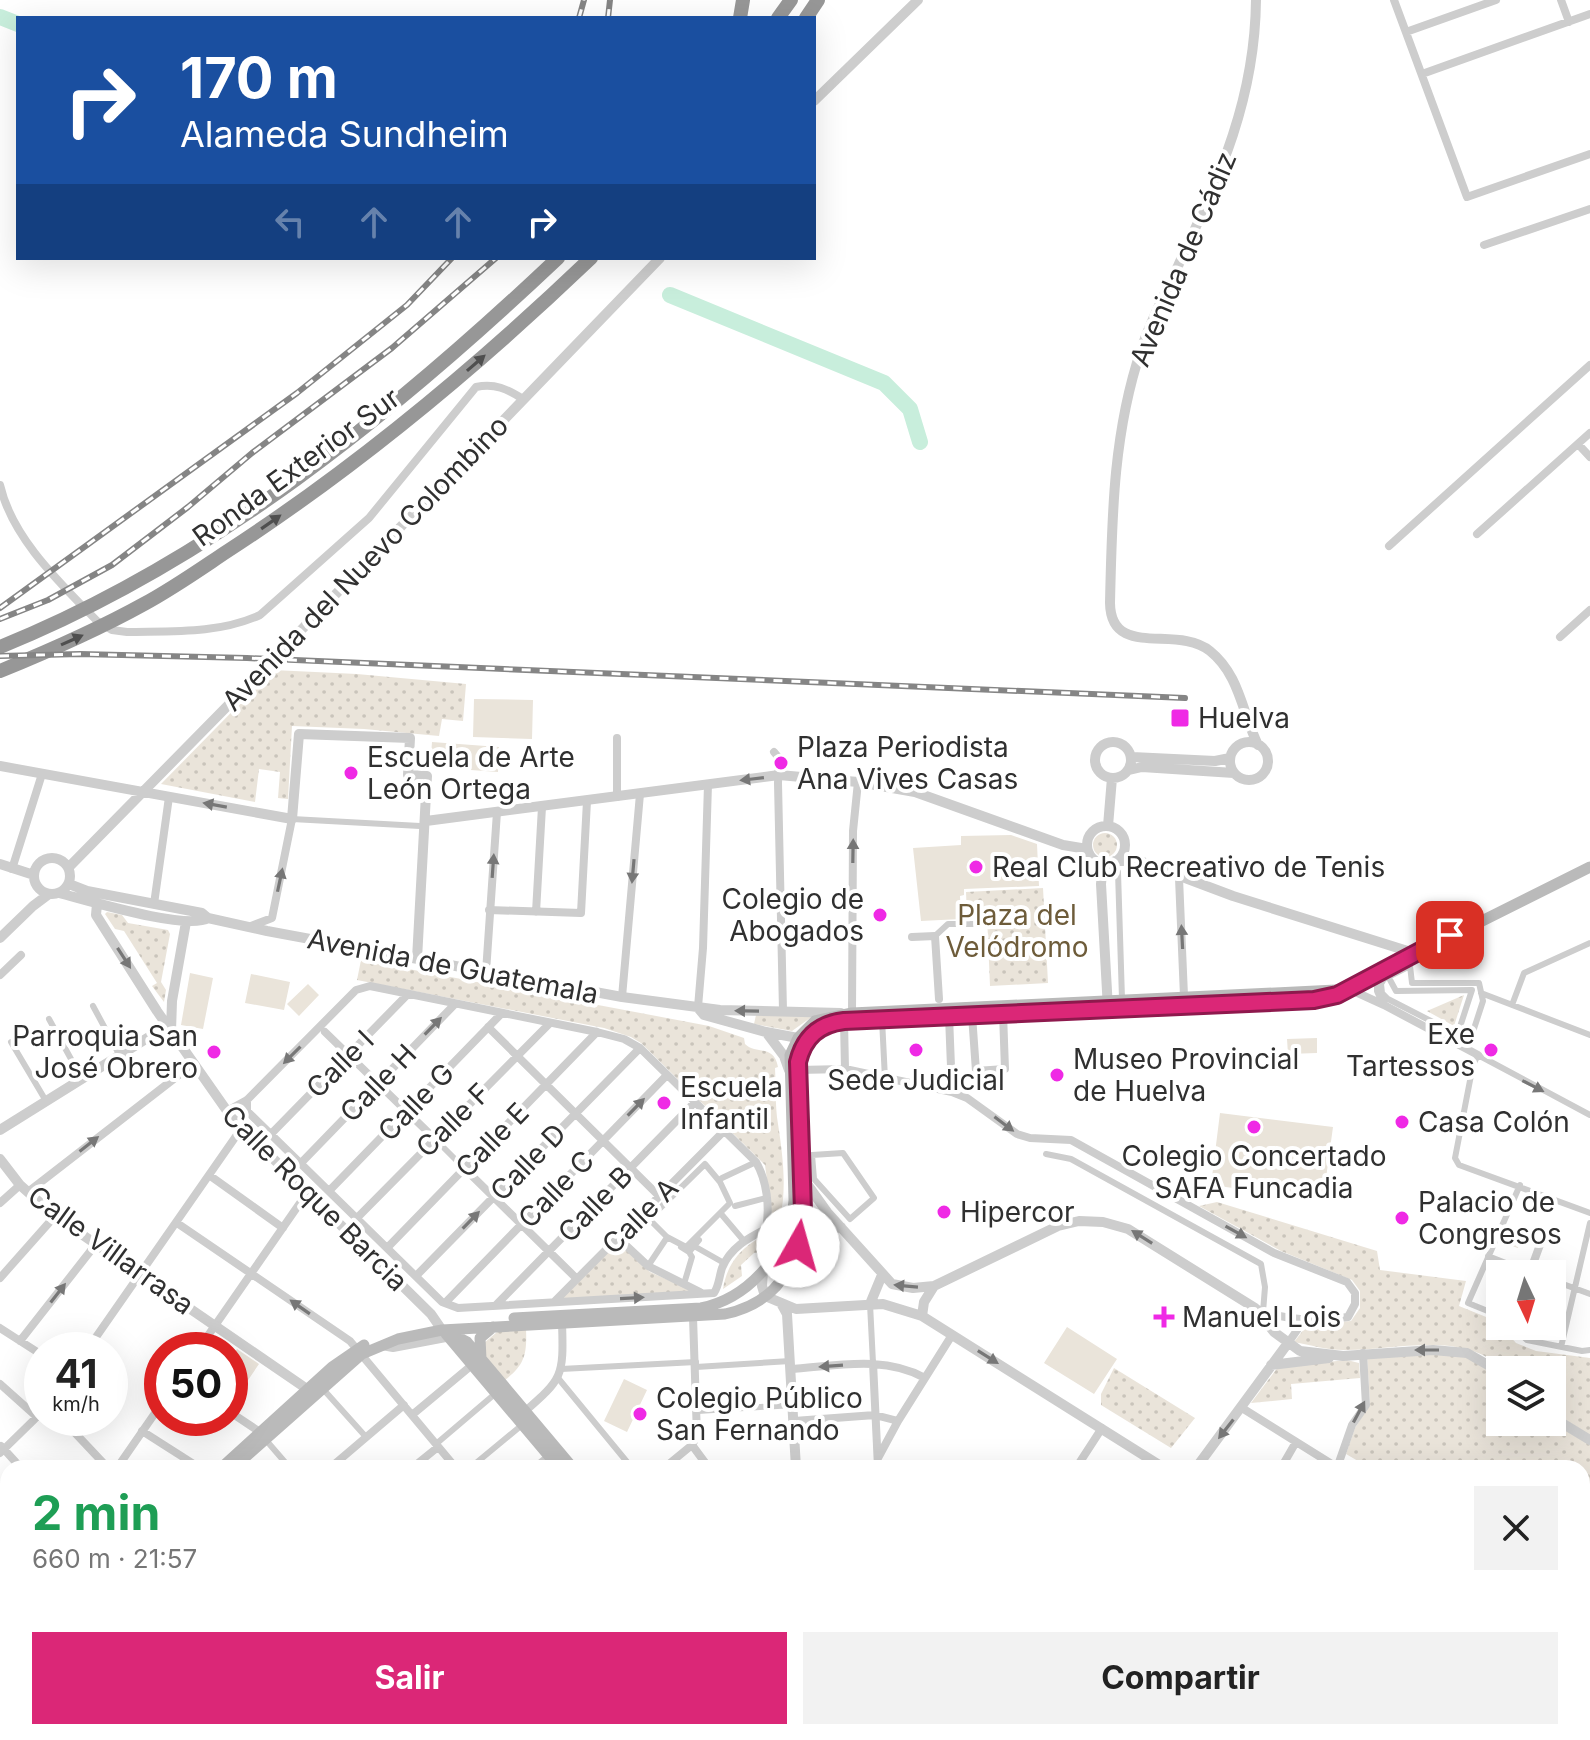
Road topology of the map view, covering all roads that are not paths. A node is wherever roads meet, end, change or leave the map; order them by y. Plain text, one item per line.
1 (918, 0) edge
2 (1256, 0) edge
3 (1394, 0) edge
4 (1496, 0) edge
5 (1561, 0) edge
6 (1590, 14) edge
7 (1569, 22) junction
8 (1406, 32) junction
9 (1422, 74) junction
10 (816, 99) edge
11 (1590, 154) edge
12 (1590, 209) edge
13 (1484, 245) dead end
14 (556, 260) edge
15 (589, 260) edge
16 (658, 260) edge
17 (1590, 365) edge
18 (523, 399) junction
19 (1590, 433) edge
20 (1578, 444) junction
21 (1590, 457) edge
22 (0, 485) edge
23 (1477, 534) dead end
24 (1389, 546) dead end
25 (1590, 610) edge
26 (1560, 637) dead end
27 (0, 647) edge
28 (0, 671) edge
29 (1247, 717) junction
30 (617, 738) dead end
31 (1240, 744) junction
32 (1258, 745) junction
33 (774, 752) dead end
34 (1132, 757) junction
35 (1230, 758) junction
36 (0, 766) edge
37 (1129, 770) junction
38 (1234, 773) junction
39 (42, 774) junction
40 (779, 775) junction
41 (1112, 778) junction
42 (858, 782) junction
43 (708, 784) junction
44 (640, 794) junction
45 (169, 797) junction
46 (617, 797) junction
47 (587, 801) junction
48 (542, 807) junction
49 (497, 812) junction
50 (292, 819) junction
51 (423, 824) junction
52 (1108, 826) junction
53 (1124, 842) junction
54 (1087, 849) junction
55 (1140, 861) junction
56 (0, 864) edge
57 (1103, 864) junction
58 (1116, 866) junction
59 (69, 867) junction
60 (1590, 867) edge
61 (12, 869) junction
62 (34, 875) junction
63 (1179, 878) junction
64 (69, 884) junction
65 (38, 888) junction
66 (54, 894) junction
67 (124, 898) junction
68 (97, 904) junction
69 (154, 904) junction
70 (33, 906) junction
71 (168, 907) junction
72 (489, 910) junction
73 (536, 912) junction
74 (208, 918) junction
75 (186, 922) junction
76 (987, 924) dead end
77 (251, 926) junction
78 (935, 936) junction
79 (912, 937) dead end
80 (0, 938) edge
81 (1590, 943) edge
82 (1414, 953) junction
83 (21, 955) dead end
84 (417, 959) junction
85 (486, 972) junction
86 (0, 975) edge
87 (1384, 976) junction
88 (1349, 989) junction
89 (1472, 990) junction
90 (1482, 993) junction
91 (408, 994) junction
92 (1184, 996) junction
93 (622, 997) junction
94 (939, 999) dead end
95 (1122, 999) junction
96 (172, 1001) junction
97 (455, 1004) junction
98 (1108, 1004) junction
99 (1384, 1005) junction
100 (1512, 1005) junction
101 (93, 1006) dead end
102 (156, 1007) junction
103 (698, 1007) junction
104 (783, 1011) junction
105 (502, 1013) junction
106 (1003, 1013) junction
107 (972, 1015) junction
108 (949, 1016) junction
109 (848, 1017) junction
110 (49, 1019) dead end
111 (882, 1019) junction
112 (550, 1023) junction
113 (172, 1026) junction
114 (488, 1027) junction
115 (323, 1029) junction
116 (597, 1032) junction
117 (766, 1032) junction
118 (1590, 1035) edge
119 (1458, 1036) junction
120 (802, 1040) junction
121 (11, 1042) dead end
122 (640, 1048) junction
123 (349, 1055) junction
124 (1478, 1055) junction
125 (120, 1056) junction
126 (517, 1056) junction
127 (192, 1062) junction
128 (845, 1069) junction
129 (794, 1070) junction
130 (667, 1075) junction
131 (82, 1079) junction
132 (885, 1079) junction
133 (378, 1083) junction
134 (546, 1084) junction
135 (952, 1092) junction
136 (247, 1100) junction
137 (46, 1101) junction
138 (695, 1102) junction
139 (247, 1111) junction
140 (406, 1111) junction
141 (576, 1113) junction
142 (229, 1114) junction
143 (1590, 1115) edge
144 (241, 1129) junction
145 (0, 1130) edge
146 (725, 1130) junction
147 (271, 1134) junction
148 (435, 1139) junction
149 (603, 1140) junction
150 (1046, 1154) dead end
151 (0, 1159) edge
152 (706, 1162) junction
153 (756, 1162) junction
154 (301, 1163) junction
155 (630, 1167) junction
156 (464, 1168) junction
157 (209, 1175) junction
158 (801, 1177) junction
159 (722, 1178) junction
160 (1520, 1185) junction
161 (24, 1188) junction
162 (329, 1191) junction
163 (309, 1194) junction
164 (659, 1196) junction
165 (494, 1197) junction
166 (766, 1198) junction
167 (0, 1203) edge
168 (735, 1206) junction
169 (1590, 1213) edge
170 (722, 1215) junction
171 (55, 1216) junction
172 (357, 1218) junction
173 (850, 1219) joint
174 (646, 1221) dead end
175 (177, 1223) junction
176 (1590, 1223) edge
177 (522, 1224) junction
178 (841, 1227) junction
179 (283, 1228) junction
180 (801, 1232) junction
181 (618, 1238) junction
182 (785, 1238) junction
183 (666, 1239) junction
184 (744, 1241) junction
185 (1541, 1242) dead end
186 (96, 1244) junction
187 (388, 1247) junction
188 (692, 1249) junction
189 (549, 1251) junction
190 (1488, 1256) junction
191 (1486, 1260) edge
192 (1498, 1260) edge
193 (1536, 1260) edge
194 (1486, 1261) edge
195 (724, 1263) junction
196 (648, 1266) junction
197 (763, 1271) junction
198 (252, 1273) junction
199 (140, 1274) junction
200 (882, 1275) junction
201 (416, 1276) junction
202 (0, 1278) edge
203 (577, 1279) junction
204 (684, 1284) junction
205 (1566, 1285) edge
206 (934, 1286) junction
207 (1575, 1289) junction
208 (701, 1293) junction
209 (1590, 1294) edge
210 (765, 1296) junction
211 (555, 1302) junction
212 (445, 1303) junction
213 (781, 1303) junction
214 (870, 1304) junction
215 (495, 1306) junction
216 (743, 1310) junction
217 (1259, 1310) junction
218 (1486, 1310) edge
219 (922, 1316) junction
220 (693, 1317) junction
221 (1305, 1319) junction
222 (562, 1323) junction
223 (215, 1325) junction
224 (493, 1327) junction
225 (0, 1328) edge
226 (100, 1332) edge
227 (210, 1332) edge
228 (446, 1332) junction
229 (952, 1335) junction
230 (1527, 1340) edge
231 (20, 1341) junction
232 (1288, 1343) junction
233 (24, 1344) edge
234 (1561, 1347) junction
235 (1590, 1350) edge
236 (359, 1352) junction
237 (1363, 1353) junction
238 (1343, 1356) junction
239 (476, 1362) junction
240 (873, 1363) junction
241 (1486, 1364) edge
242 (696, 1365) junction
243 (790, 1365) junction
244 (1271, 1365) junction
245 (560, 1374) junction
246 (925, 1378) junction
247 (0, 1384) edge
248 (322, 1388) junction
249 (307, 1389) junction
250 (496, 1393) junction
251 (24, 1403) edge
252 (404, 1405) junction
253 (793, 1405) junction
254 (1242, 1408) junction
255 (698, 1411) junction
256 (412, 1415) junction
257 (875, 1415) junction
258 (521, 1418) junction
259 (794, 1421) junction
260 (898, 1421) junction
261 (248, 1425) edge
262 (1566, 1425) edge
263 (24, 1428) edge
264 (144, 1428) edge
265 (1102, 1428) junction
266 (142, 1431) junction
267 (263, 1435) junction
268 (78, 1436) edge
269 (366, 1437) junction
270 (1590, 1440) edge
271 (1296, 1442) junction
272 (692, 1445) junction
273 (437, 1446) junction
274 (1, 1449) edge
275 (100, 1460) edge
276 (122, 1460) edge
277 (187, 1460) edge
278 (231, 1460) edge
279 (240, 1460) edge
280 (283, 1460) edge
281 (339, 1460) edge
282 (421, 1460) edge
283 (449, 1460) edge
284 (478, 1460) edge
285 (553, 1460) edge
286 (565, 1460) edge
287 (626, 1460) edge
288 (674, 1460) edge
289 (703, 1460) edge
290 (796, 1460) edge
291 (878, 1460) edge
292 (879, 1460) edge
293 (1081, 1460) edge
294 (1152, 1460) edge
295 (1202, 1460) edge
296 (1286, 1460) edge
297 (1325, 1460) edge
298 (1341, 1460) edge

1 - 10 street
2 - 29 street, Avenida de Cádiz
3 - 8 street
4 - 8 street
5 - 7 street
6 - 7 street
7 - 9 street
8 - 9 street
9 - 11 street
12 - 13 street
14 - 27 highway, Ronda Exterior Sur
28 -> 15 highway, Ronda Exterior Sur
16 - 18 street, Avenida del Nuevo Colombino
17 - 24 street
18 - 22 street
18 - 59 street, Avenida del Nuevo Colombino
19 - 20 street
20 - 21 street
20 - 23 street
25 - 26 street
29 - 31 street
29 - 32 street, Avenida de Cádiz
30 - 46 street
31 - 32 street
31 - 35 street
32 - 38 street
33 - 40 street
34 - 35 street
34 - 37 street
34 - 41 street
35 - 38 street
36 - 39 street
37 - 38 street
37 - 41 street
39 - 45 street
39 - 61 street
40 - 42 street
40 -> 43 street
40 - 104 street
41 - 52 street
42 - 54 street
109 -> 42 street
43 - 44 street
43 - 103 street
44 - 46 street
44 -> 93 street
50 -> 45 street
45 - 69 street
46 - 47 street
47 - 48 street
47 - 73 street
48 - 49 street
48 - 73 street
49 - 51 street
72 -> 49 street
50 - 51 street
50 - 51 street
77 -> 50 street
51 - 84 street
52 - 53 street
52 - 54 street
53 - 55 street
53 - 58 street
54 - 57 street
55 - 58 street
55 - 63 street
56 - 61 street
57 - 58 street
57 - 98 street
58 - 95 street
59 - 62 street
59 - 64 street
60 - 82 main road
61 - 62 street
62 - 65 street
63 - 82 street
92 -> 63 street
64 - 66 street
64 - 67 street, Avenida de Guatemala
65 - 66 street
65 - 70 street
66 - 68 street, Avenida de Guatemala
66 - 70 street
67 - 68 street, Avenida de Guatemala
67 - 69 street, Avenida de Guatemala
68 - 75 street, Avenida de Guatemala
68 -> 102 street, Calle Roque Barcia
69 - 71 street, Avenida de Guatemala
70 - 80 street
71 - 74 street, Avenida de Guatemala
71 - 75 street, Avenida de Guatemala
72 - 73 street
72 - 85 street
74 - 75 street, Avenida de Guatemala
74 - 77 street, Avenida de Guatemala
75 - 96 street
76 - 78 street
77 - 84 street, Avenida de Guatemala
78 - 79 street
78 - 94 street
81 - 100 street
82 - 87 main road
83 - 86 street
84 - 85 street, Avenida de Guatemala
85 - 93 street, Avenida de Guatemala
87 - 88 main road
87 - 89 street
87 - 99 street
88 - 92 main road
88 - 98 main road
88 - 99 street
89 - 90 street
89 - 119 street
90 - 100 street
90 - 119 street
90 - 119 street
91 - 97 street
91 - 115 street
91 - 123 street, Calle I
92 - 95 main road
93 - 103 street, Avenida de Guatemala
95 - 98 main road
96 - 102 street
96 - 113 street
97 - 105 street
133 -> 97 street, Calle H
98 - 106 main road
98 - 109 main road
99 - 124 street
100 - 118 street
101 - 125 street
102 - 113 street, Calle Roque Barcia
104 -> 103 street
103 - 117 street
104 - 109 street
105 - 112 street
105 - 114 street, Calle G
106 - 107 main road
106 - 107 street
107 - 108 main road
108 - 111 main road
108 - 135 street
109 - 111 main road
109 - 120 main road
109 - 128 street
110 - 131 street
111 - 132 street
112 - 116 street
112 - 126 street, Calle F
113 - 125 street
113 - 127 street, Calle Roque Barcia
114 - 126 street
114 - 140 street, Calle G
115 - 123 street
115 -> 136 street
116 - 122 street
116 - 134 street, Calle E
117 - 120 street
117 - 129 street
120 - 129 main road
121 - 137 street
122 - 130 street
122 - 141 street, Calle D
123 - 133 street
123 - 147 street, Calle I
124 -> 143 street
124 - 160 street
125 - 131 street
126 - 134 street
126 - 148 street, Calle F
127 - 142 street, Calle Roque Barcia
161 -> 127 street
128 - 129 street
128 - 132 street
129 - 158 main road
129 - 182 main road
130 - 138 street
149 -> 130 street, Calle C
131 - 137 street
132 - 135 street
133 - 140 street
133 - 154 street, Calle H
134 - 141 street
134 - 156 street, Calle E
135 -> 221 street
136 - 139 street
136 - 142 street
137 - 145 street
138 - 146 street
138 - 155 street, Calle B
139 - 142 street
139 - 147 street
140 - 148 street
140 - 162 street, Calle G
141 - 149 street
141 - 165 street, Calle D
142 - 144 street, Calle Roque Barcia
144 - 157 street
144 - 163 street, Calle Roque Barcia
146 - 153 street
146 - 164 street, Calle A
147 - 154 street
148 - 156 street
148 - 172 street, Calle F
149 - 155 street
149 - 177 street, Calle C
150 - 217 street
151 - 161 street, Calle Villarrasa
152 - 152 street
152 - 159 street
153 - 159 street
153 - 166 street
154 - 162 street
155 - 164 street
155 - 189 street, Calle B
156 - 165 street
156 - 187 street, Calle E
157 - 175 street
157 - 179 street
158 - 178 street
158 - 180 main road
159 - 168 street
160 - 169 street
160 - 190 street
161 - 167 street
161 - 171 street, Calle Villarrasa
162 - 172 street
163 - 179 street
163 - 228 street, Calle Roque Barcia
164 - 181 street, Calle A
165 - 177 street
201 -> 165 street, Calle D
166 - 168 street
166 - 184 street
168 - 170 street
170 - 184 street
170 - 188 street
171 - 186 street, Calle Villarrasa
171 - 202 street
172 - 187 street
173 - 173 street
174 - 183 street
175 - 198 street
175 - 199 street
176 - 207 street
177 - 189 street
177 - 212 street, Calle C
178 - 180 street
178 - 200 street
179 - 198 street
180 - 182 street
180 - 210 main road
181 - 196 street
181 - 203 street, Calle A
182 - 197 main road
183 - 188 street
183 - 196 street
184 - 195 street
185 - 193 street
186 - 199 street, Calle Villarrasa
231 -> 186 street
187 - 201 street
188 - 195 street
188 - 204 street
189 - 203 street
189 - 215 street, Calle B
190 - 191 street
190 - 192 street
194 - 218 street
195 - 208 street
196 - 204 street
197 - 210 street
197 - 228 main road
198 - 223 street
236 -> 198 street
199 - 223 street, Calle Villarrasa
199 - 226 street
206 -> 200 street
200 - 214 street
201 - 212 street
203 - 211 street, Calle A
204 - 208 street
205 - 207 street
217 -> 206 street
206 - 219 street
207 - 209 street
207 - 234 street
211 -> 208 street
210 - 213 street
210 - 216 main road
211 - 215 street
212 - 215 street
213 - 214 street
213 - 216 street
213 - 243 street
214 - 219 street
214 - 240 street
216 - 220 main road
217 - 221 street
217 - 232 street
219 - 229 street
220 - 222 main road
220 - 242 street
221 - 232 street
222 - 224 main road
222 - 245 street
223 - 227 street
223 - 249 street, Calle Villarrasa
224 - 228 main road
224 - 239 main road
225 - 231 street
228 - 236 main road
228 - 236 main road
228 - 239 main road
229 - 246 street
229 -> 265 street
230 - 234 street
231 - 233 street
232 - 238 street
232 - 244 street
234 - 235 street
236 - 248 main road
236 - 249 main road
236 - 252 street
237 - 238 street
241 -> 237 street
298 -> 237 street
238 - 244 street
239 - 250 main road
239 - 256 street
239 - 258 main road
240 -> 243 street
240 - 246 street
240 - 257 street
242 - 243 street
242 - 245 street
242 - 255 street
243 - 253 street
244 - 254 street
245 - 258 street
245 - 287 street
246 - 260 street
247 - 251 street
248 - 267 main road
248 - 269 street
249 - 267 main road
250 - 258 main road
250 - 273 street
252 - 256 street
252 - 269 street
253 - 255 street
253 - 259 street
254 - 271 street
254 -> 295 street
255 - 272 street
256 - 273 street
257 - 259 street
257 - 260 street
257 - 291 street
258 - 284 street
258 - 285 main road
258 - 286 main road
259 - 290 street
260 - 292 street
261 - 267 street
262 - 270 street
263 - 274 street
264 - 266 street
265 - 293 street
265 - 294 street
266 - 276 street
266 - 277 street
267 - 278 main road
267 - 279 main road
267 - 280 street
268 - 275 street
269 - 281 street
271 - 296 street
271 - 297 street
272 - 288 street
272 - 289 street
273 - 282 street
273 - 283 street

